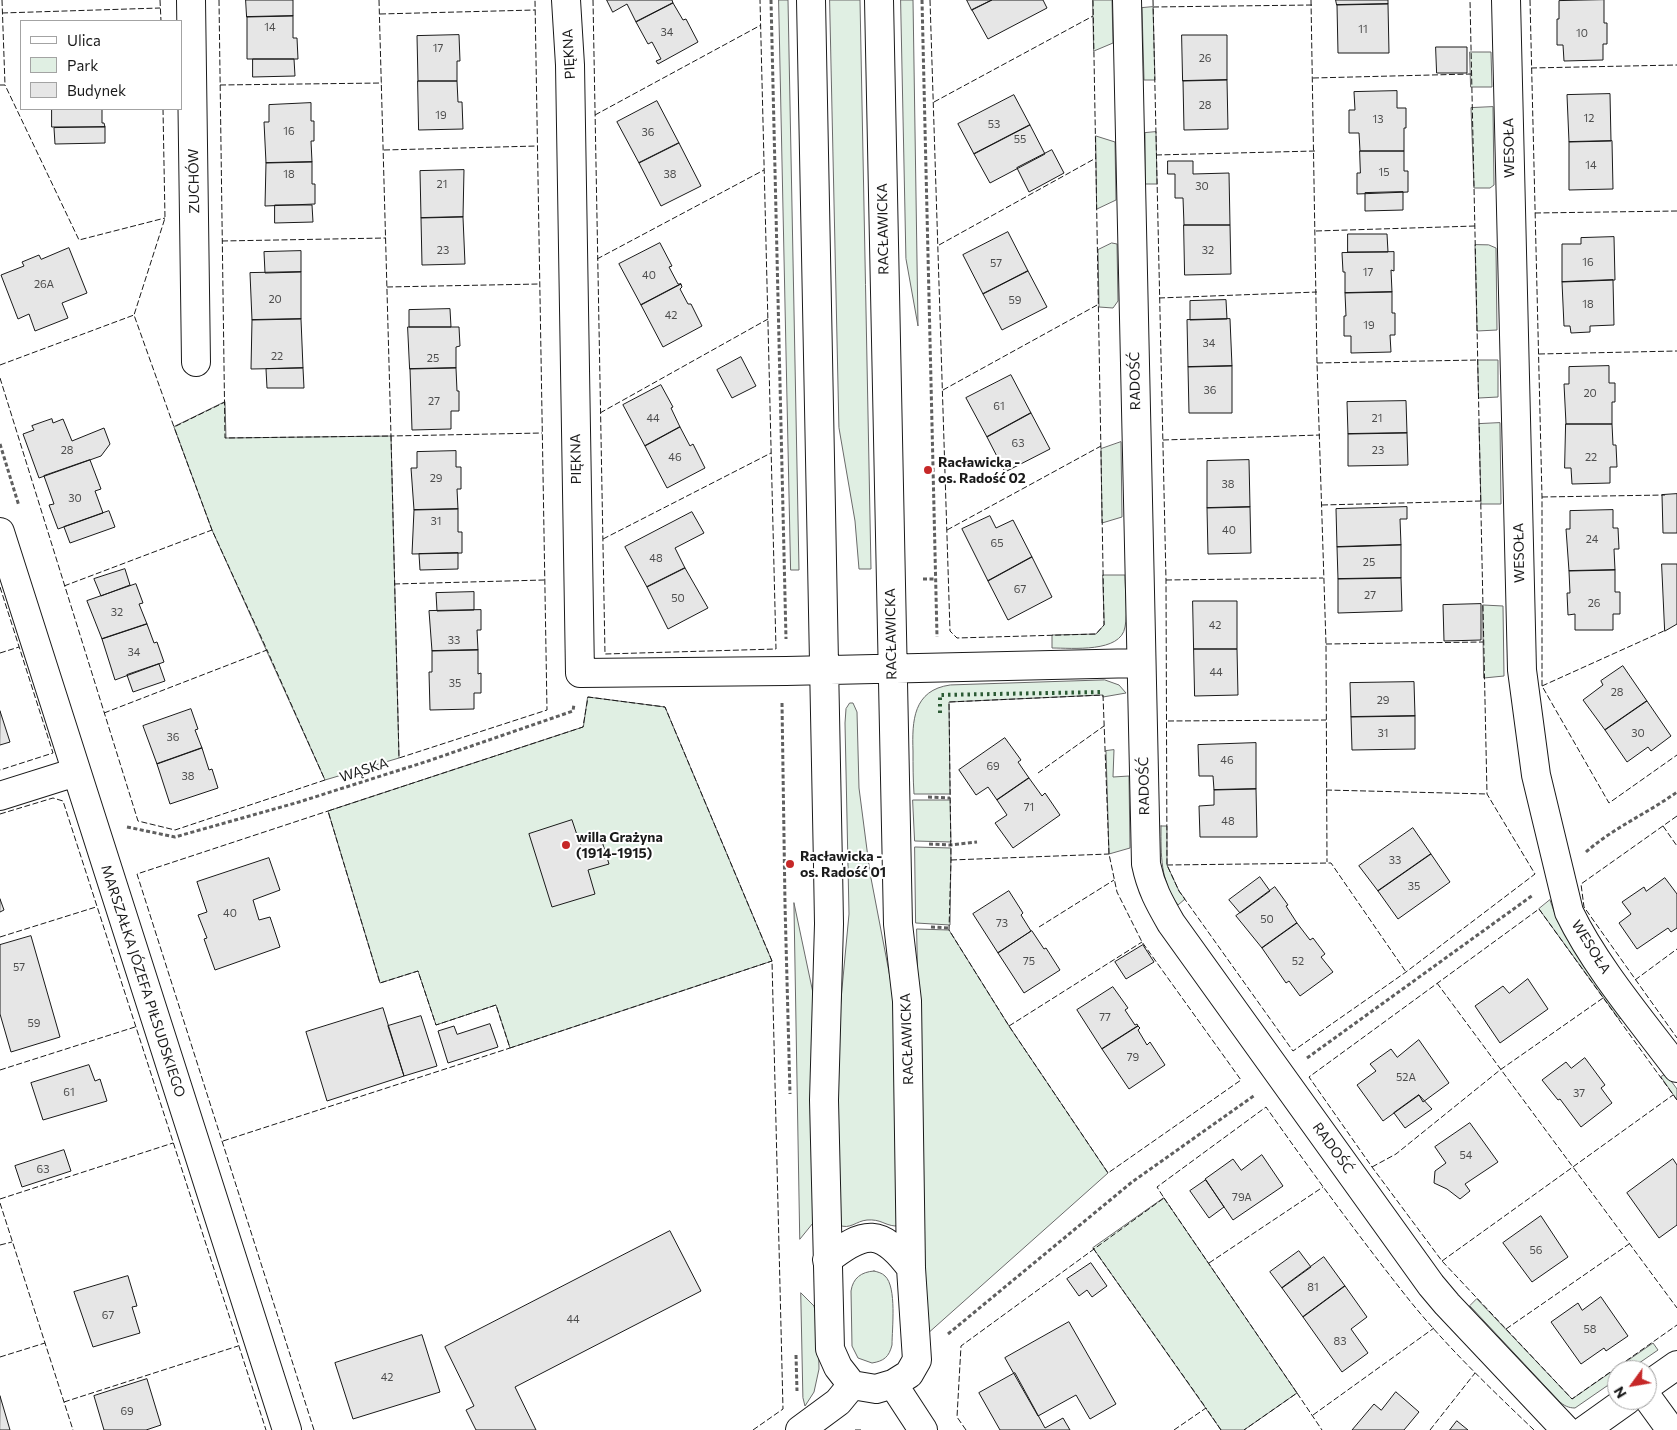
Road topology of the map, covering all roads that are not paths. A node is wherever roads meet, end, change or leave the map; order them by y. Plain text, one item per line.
1 (191, 0) edge
2 (566, 0) edge
3 (811, 0) edge
4 (879, 0) edge
5 (1127, 0) edge
6 (1506, 0) edge
7 (196, 362) dead end
8 (0, 532) edge
9 (1140, 663) junction
10 (892, 669) junction
11 (824, 670) junction
12 (76, 772) junction
13 (0, 796) edge
14 (1677, 1068) edge
15 (827, 1260) junction
16 (911, 1268) junction
17 (1677, 1365) edge
18 (1657, 1379) edge
19 (893, 1384) junction
20 (852, 1385) junction
21 (1613, 1410) edge
22 (1656, 1410) edge
23 (803, 1428) edge
24 (287, 1430) edge
25 (923, 1430) edge
26 (1566, 1430) edge
27 (1585, 1430) edge
28 (1671, 1430) edge

1 - 7 street, ZUCHÓW
2 - 11 street, PIĘKNA
3 - 11 street
4 - 10 street, RACŁAWICKA
5 - 9 street, RADOŚĆ
6 - 14 street, WESOŁA
8 - 12 street, MARSZAŁKA JÓZEFA PIŁSUDSKIEGO
9 - 10 street
9 - 26 street, RADOŚĆ
10 - 11 street
10 - 16 street, RACŁAWICKA
11 - 15 street
12 - 13 street
12 - 24 street, MARSZAŁKA JÓZEFA PIŁSUDSKIEGO
15 - 16 street
15 - 20 street
16 - 19 street, RACŁAWICKA
17 - 18 street
19 - 20 street, RACŁAWICKA
19 - 25 street
20 - 23 street
21 - 27 street
22 - 28 street

